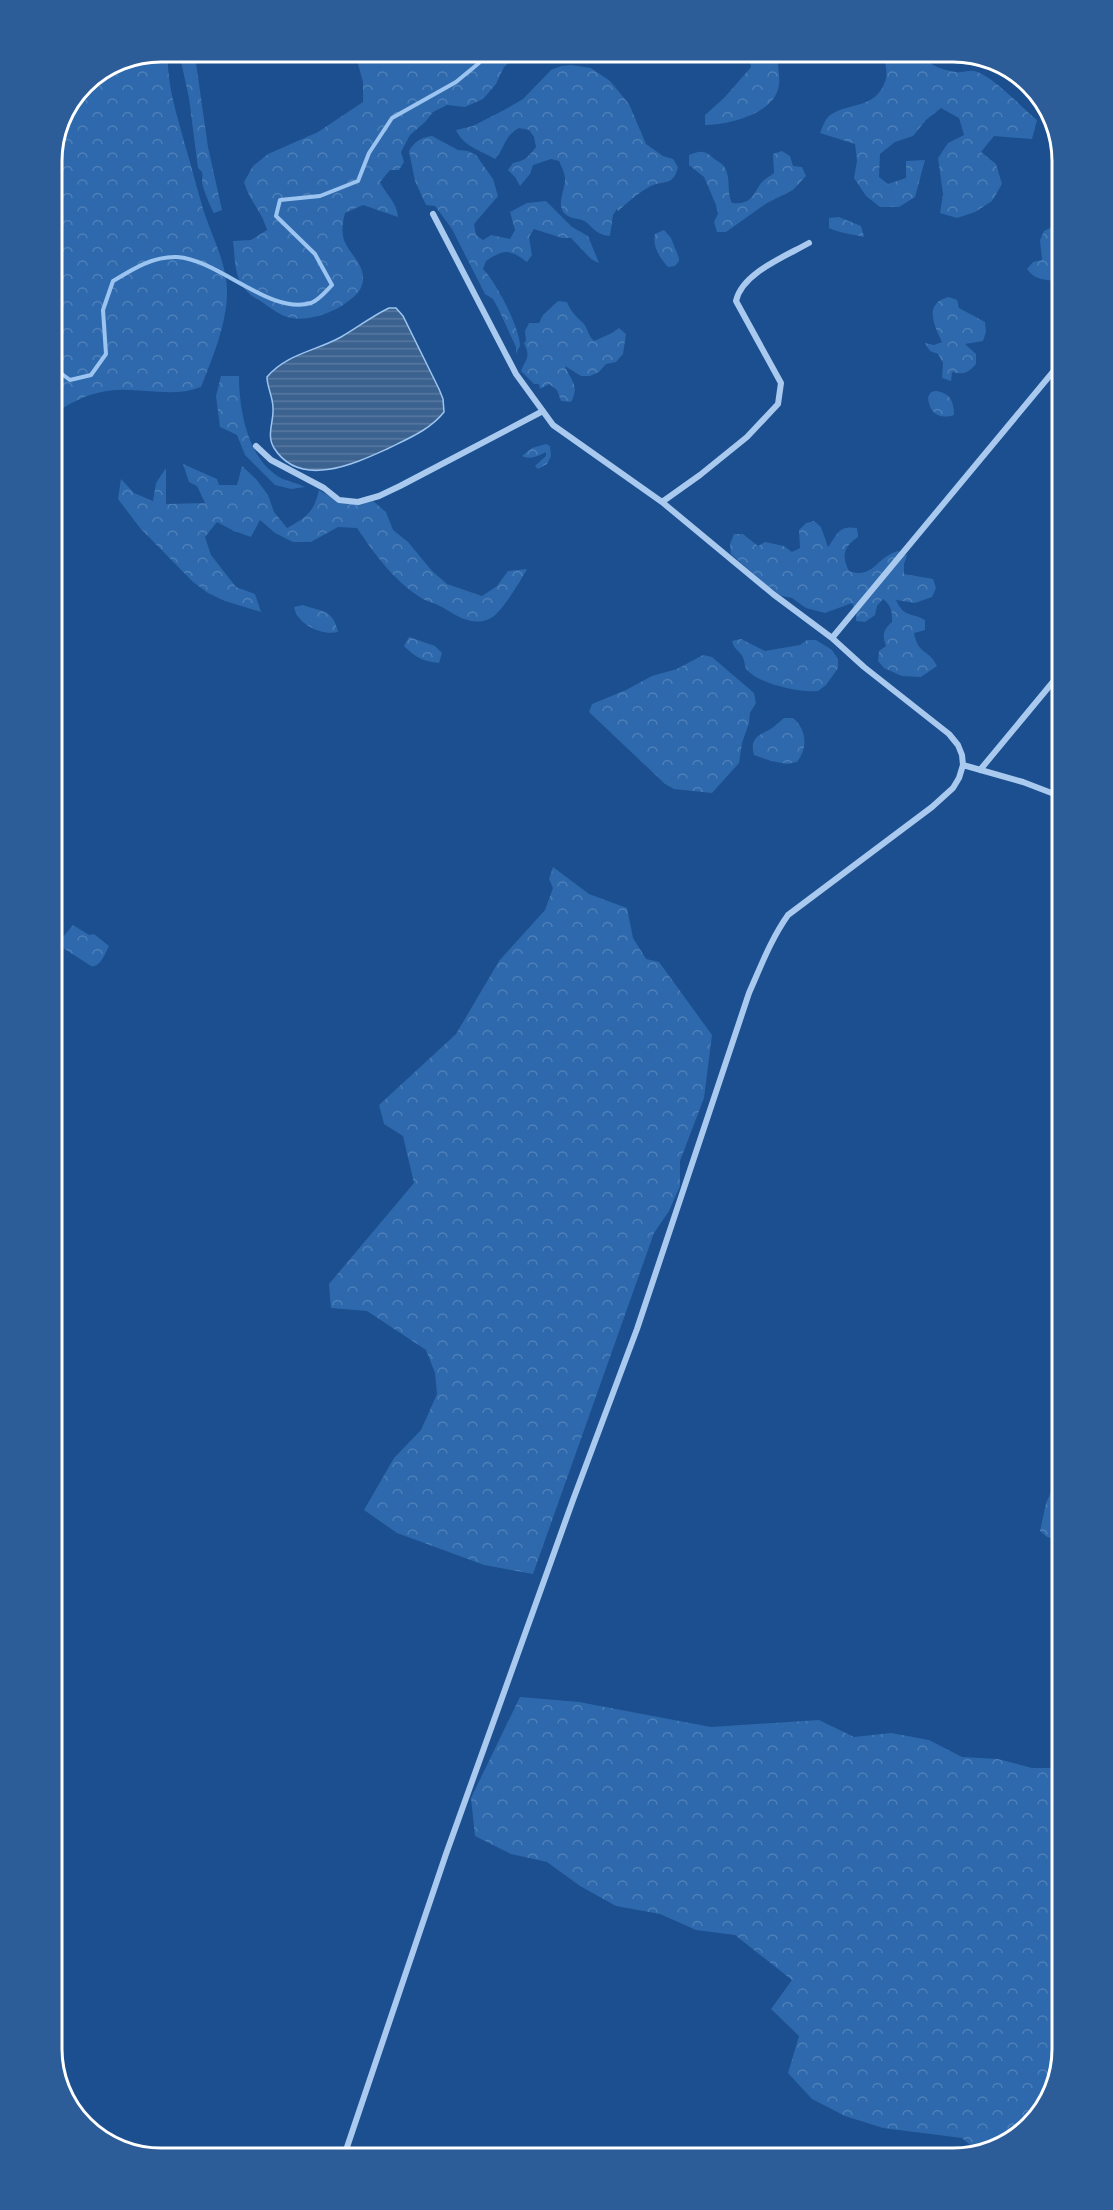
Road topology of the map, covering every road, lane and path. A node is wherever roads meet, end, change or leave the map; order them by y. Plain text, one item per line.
1 (433, 214) dead end
2 (809, 243) dead end
3 (1052, 373) edge
4 (543, 411) junction
5 (256, 446) dead end
6 (662, 502) junction
7 (832, 638) junction
8 (1052, 683) edge
9 (963, 765) junction
10 (980, 770) junction
11 (1052, 793) edge
12 (347, 2148) edge

1 - 4 street
2 - 6 street
3 - 7 street
4 - 5 street
4 - 6 street
6 - 7 street
7 - 9 street
8 - 10 street
9 - 10 street
9 - 12 street
10 - 11 street

